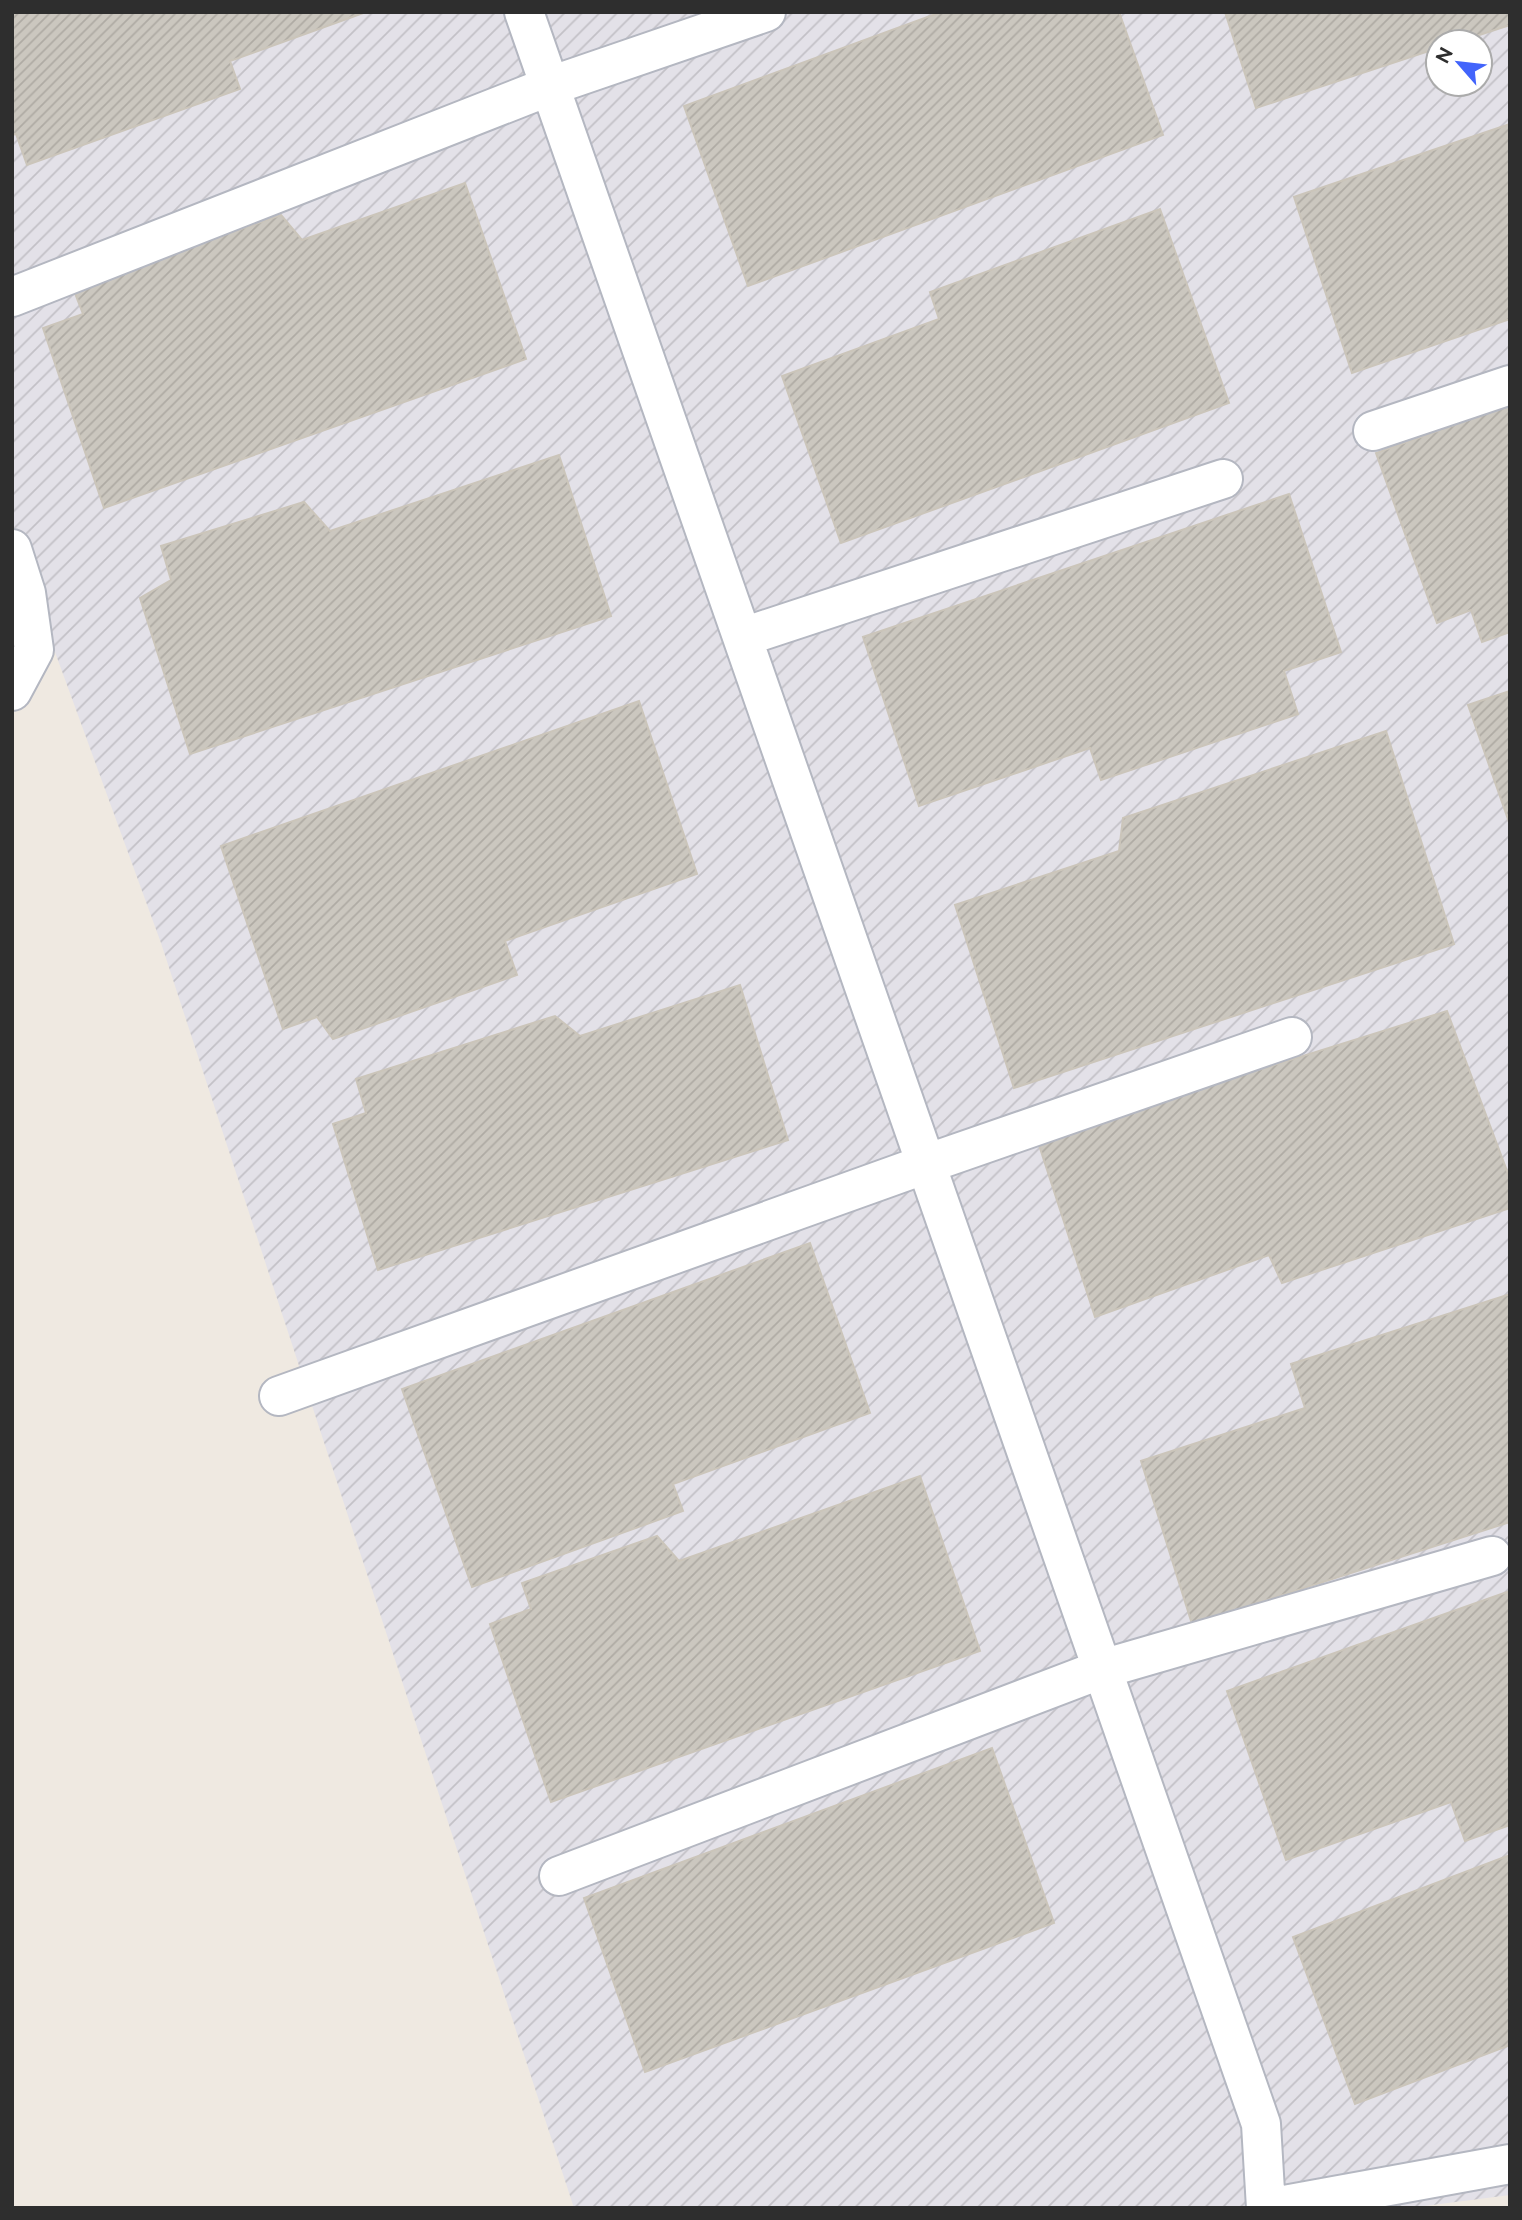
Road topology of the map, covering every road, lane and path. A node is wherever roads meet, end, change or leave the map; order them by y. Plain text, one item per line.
1 (524, 12) edge
2 (766, 12) edge
3 (550, 86) junction
4 (12, 297) edge
5 (1510, 385) edge
6 (1373, 431) dead end
7 (1223, 478) dead end
8 (12, 549) edge
9 (743, 637) junction
10 (12, 691) edge
11 (1293, 1037) dead end
12 (926, 1164) junction
13 (279, 1396) dead end
14 (1492, 1556) dead end
15 (1102, 1669) junction
16 (559, 1876) dead end
17 (1510, 2164) edge
18 (1267, 2208) edge

1 - 3 lane
2 - 3 lane
3 - 4 lane
3 - 9 lane
5 - 6 lane
7 - 9 lane
8 - 10 lane
9 - 12 lane
11 - 12 lane
12 - 13 lane
12 - 15 lane
14 - 15 lane
15 - 16 lane
15 - 18 lane
17 - 18 lane

